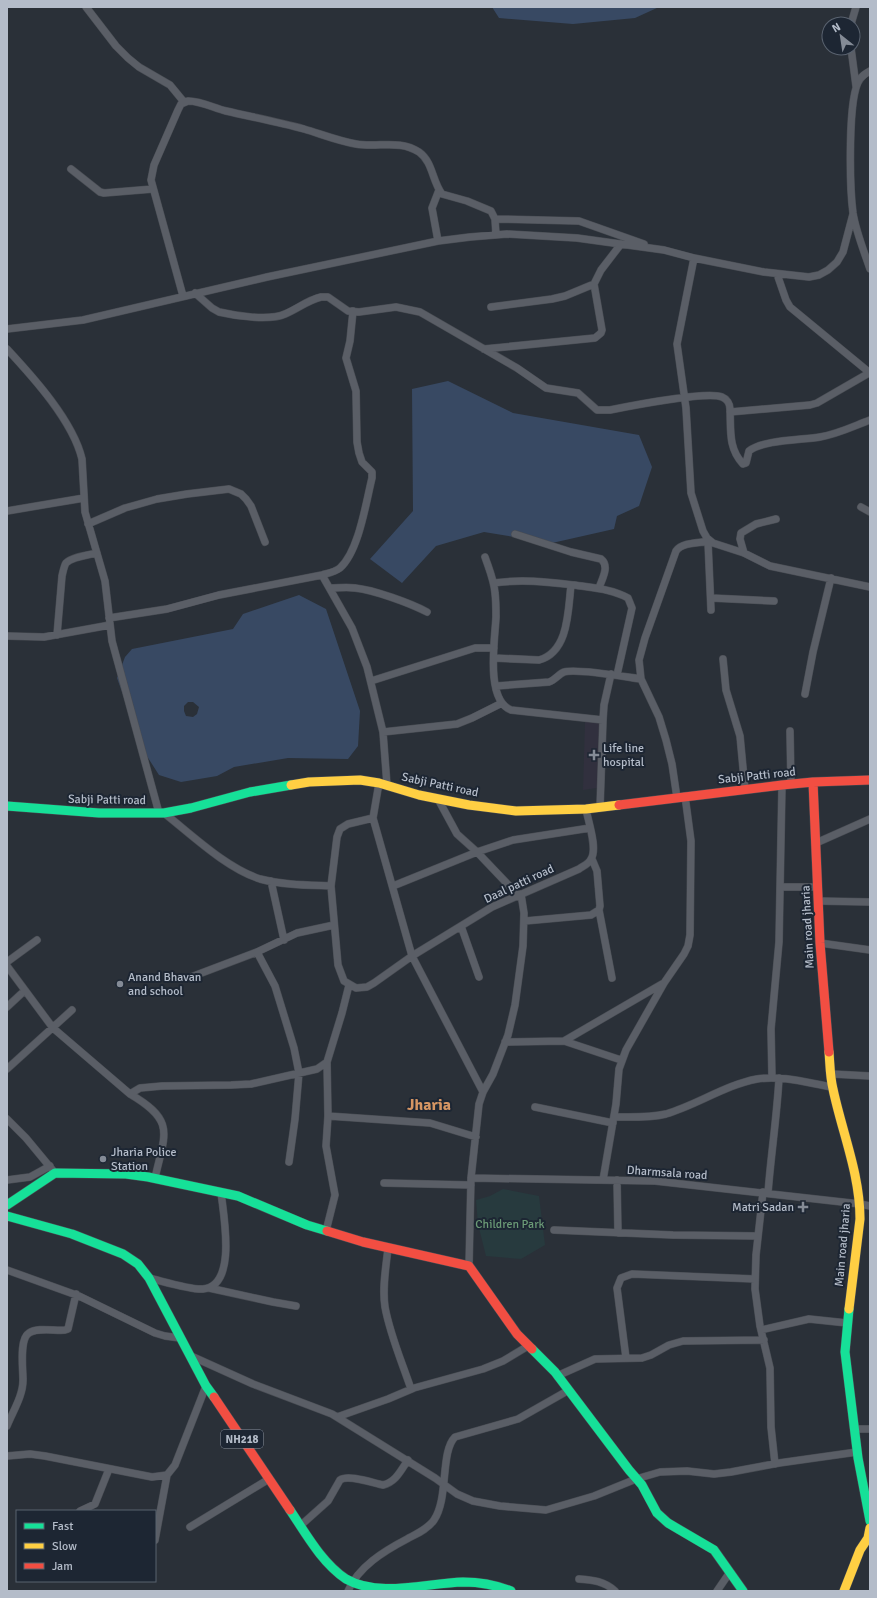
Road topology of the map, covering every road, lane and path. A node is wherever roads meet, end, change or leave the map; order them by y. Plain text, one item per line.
1 (86, 7) edge
2 (852, 56) edge
3 (870, 72) edge
4 (856, 88) junction
5 (184, 102) junction
6 (70, 170) dead end
7 (153, 189) junction
8 (439, 190) junction
9 (853, 214) junction
10 (494, 219) junction
11 (496, 235) junction
12 (438, 241) junction
13 (621, 244) junction
14 (659, 250) junction
15 (694, 258) junction
16 (870, 269) edge
17 (777, 274) junction
18 (594, 284) junction
19 (195, 293) junction
20 (183, 296) junction
21 (491, 307) dead end
22 (353, 311) junction
23 (7, 329) edge
24 (7, 349) edge
25 (484, 349) junction
26 (870, 373) edge
27 (685, 398) junction
28 (730, 412) junction
29 (870, 420) edge
30 (84, 498) junction
31 (860, 507) dead end
32 (7, 511) edge
33 (870, 512) edge
34 (776, 519) dead end
35 (88, 524) junction
36 (515, 534) dead end
37 (709, 541) junction
38 (265, 542) dead end
39 (97, 553) junction
40 (744, 553) junction
41 (485, 557) dead end
42 (322, 575) junction
43 (831, 578) junction
44 (494, 583) junction
45 (572, 585) junction
46 (870, 587) edge
47 (330, 588) junction
48 (599, 588) junction
49 (711, 598) junction
50 (774, 601) dead end
51 (711, 610) dead end
52 (427, 612) dead end
53 (109, 621) junction
54 (57, 635) junction
55 (7, 636) edge
56 (494, 648) junction
57 (494, 658) junction
58 (723, 659) dead end
59 (614, 675) junction
60 (641, 679) junction
61 (371, 681) junction
62 (496, 686) junction
63 (805, 694) dead end
64 (502, 703) junction
65 (602, 720) junction
66 (790, 730) dead end
67 (383, 732) junction
68 (870, 780) edge
69 (813, 782) junction
70 (383, 784) junction
71 (786, 784) junction
72 (745, 789) junction
73 (681, 797) junction
74 (438, 798) junction
75 (7, 806) edge
76 (600, 808) junction
77 (586, 810) junction
78 (161, 813) junction
79 (372, 818) junction
80 (870, 819) edge
81 (590, 828) junction
82 (816, 843) junction
83 (477, 852) junction
84 (592, 859) junction
85 (271, 881) junction
86 (331, 886) junction
87 (392, 886) junction
88 (780, 887) junction
89 (818, 887) junction
90 (519, 895) junction
91 (818, 901) junction
92 (870, 902) edge
93 (599, 910) junction
94 (525, 921) junction
95 (334, 925) junction
96 (461, 926) junction
97 (37, 940) dead end
98 (284, 940) junction
99 (820, 943) junction
100 (870, 950) edge
101 (257, 952) junction
102 (412, 956) junction
103 (7, 962) edge
104 (7, 966) edge
105 (191, 977) dead end
106 (479, 977) dead end
107 (612, 978) dead end
108 (664, 983) junction
109 (349, 985) junction
110 (21, 994) dead end
111 (7, 1007) edge
112 (72, 1010) dead end
113 (53, 1028) junction
114 (564, 1041) junction
115 (505, 1042) junction
116 (621, 1060) junction
117 (327, 1062) junction
118 (7, 1069) edge
119 (299, 1073) junction
120 (832, 1074) junction
121 (870, 1076) edge
122 (775, 1078) junction
123 (832, 1087) junction
124 (483, 1092) junction
125 (130, 1094) junction
126 (535, 1108) dead end
127 (328, 1116) junction
128 (7, 1119) edge
129 (614, 1120) junction
130 (476, 1137) junction
131 (289, 1162) dead end
132 (53, 1170) junction
133 (155, 1178) junction
134 (7, 1180) edge
135 (603, 1180) junction
136 (617, 1180) junction
137 (471, 1181) junction
138 (384, 1183) dead end
139 (221, 1192) junction
140 (766, 1193) junction
141 (860, 1204) junction
142 (7, 1205) edge
143 (870, 1206) edge
144 (7, 1216) edge
145 (554, 1230) dead end
146 (326, 1231) junction
147 (618, 1232) junction
148 (758, 1236) junction
149 (388, 1248) junction
150 (469, 1266) junction
151 (7, 1270) edge
152 (149, 1278) junction
153 (755, 1280) junction
154 (209, 1288) junction
155 (76, 1294) junction
156 (296, 1306) dead end
157 (847, 1323) junction
158 (761, 1330) junction
159 (180, 1338) junction
160 (764, 1340) junction
161 (528, 1346) junction
162 (189, 1355) junction
163 (626, 1358) junction
164 (557, 1376) junction
165 (206, 1386) junction
166 (411, 1389) junction
167 (569, 1390) junction
168 (337, 1417) junction
169 (7, 1426) edge
170 (854, 1429) junction
171 (870, 1429) edge
172 (857, 1452) junction
173 (7, 1456) edge
174 (408, 1460) junction
175 (775, 1464) junction
176 (109, 1469) junction
177 (167, 1475) junction
178 (270, 1479) junction
179 (636, 1479) junction
180 (444, 1484) junction
181 (82, 1510) edge
182 (870, 1518) edge
183 (870, 1521) edge
184 (300, 1526) junction
185 (190, 1527) dead end
186 (870, 1528) edge
187 (156, 1535) edge
188 (730, 1572) junction
189 (579, 1579) dead end
190 (352, 1582) junction
191 (426, 1589) edge
192 (348, 1591) edge
193 (511, 1591) edge
194 (615, 1591) edge
195 (717, 1591) edge
196 (743, 1591) edge
197 (844, 1591) edge

1 - 5 street
2 - 4 street
3 - 4 street
4 - 9 street
5 - 7 street
5 - 8 street
6 - 7 street
7 - 20 street
8 - 10 street
8 - 12 street
9 - 16 street
9 - 17 street
10 - 11 street
10 - 14 street
11 - 12 street
11 - 13 street
12 - 19 street
13 - 14 street
13 - 18 street
14 - 15 street
15 - 17 street
15 - 27 street
17 - 26 street
18 - 21 street
18 - 25 street
19 - 20 street
19 - 22 street
20 - 23 street
22 - 25 street
22 - 42 street
24 - 30 street
25 - 27 street
26 - 28 street
27 - 28 street
27 - 37 street
28 - 29 street
30 - 32 street
30 - 35 street
31 - 33 street
34 - 40 street
35 - 38 street
35 - 39 street
36 - 48 street
37 - 40 street
37 - 49 street
37 - 60 street
39 - 53 street
39 - 54 street
40 - 43 street
41 - 44 street
42 - 47 street
42 - 53 street
43 - 46 street
43 - 63 street
44 - 45 street
44 - 56 street
45 - 48 street
45 - 57 street
47 - 52 street
47 - 61 street
48 - 59 street
49 - 50 street
49 - 51 street
53 - 54 street
53 - 78 street
54 - 55 street
56 - 57 street
56 - 61 street
57 - 62 street
58 - 72 street
59 - 60 street
59 - 62 street
59 - 65 street
60 - 73 street
61 - 67 street
62 - 64 street
64 - 65 street
64 - 67 street
65 - 76 street
66 - 71 street
67 - 70 street
68 - 69 main road, Sabji Patti road
69 - 71 main road, Sabji Patti road
69 - 82 main road, Main road jharia
70 - 74 main road, Sabji Patti road
70 - 78 main road, Sabji Patti road
70 - 79 street
71 - 72 main road, Sabji Patti road
71 - 88 street
72 - 73 main road, Sabji Patti road
73 - 76 main road, Sabji Patti road
73 - 108 street
74 - 77 main road, Sabji Patti road
74 - 83 street
75 - 78 main road, Sabji Patti road
76 - 77 main road, Sabji Patti road
77 - 81 street
78 - 85 street
79 - 86 street
79 - 87 street
80 - 82 street
81 - 83 street
81 - 84 street
82 - 89 main road, Main road jharia
83 - 87 street
83 - 90 street
84 - 90 street, Daal patti road
84 - 93 street
85 - 86 street
85 - 98 street
86 - 95 street
87 - 102 street
88 - 89 street
88 - 122 street
89 - 91 main road, Main road jharia
90 - 94 street
90 - 96 street, Daal patti road
91 - 92 street
91 - 99 main road, Main road jharia
93 - 94 street
93 - 107 street
94 - 115 street
95 - 98 street
95 - 109 street
96 - 102 street, Daal patti road
96 - 106 street
97 - 103 street
98 - 101 street
99 - 100 street
99 - 120 main road, Main road jharia
101 - 105 street
101 - 119 street
102 - 109 street, Daal patti road
102 - 124 street
104 - 113 street
108 - 114 street
108 - 116 street
109 - 117 street
110 - 111 street
112 - 113 street
113 - 118 street
113 - 125 street
114 - 115 street
114 - 116 street
115 - 124 street
116 - 129 street
117 - 119 street
117 - 127 street
119 - 125 street
119 - 131 street
120 - 121 street
120 - 123 main road, Main road jharia
122 - 123 street
122 - 129 street
122 - 140 street
123 - 141 main road, Main road jharia
124 - 130 street
125 - 133 street
126 - 129 street
127 - 130 street
127 - 146 street
128 - 132 street
129 - 135 street
130 - 137 street
132 - 133 main road
132 - 134 street
132 - 142 main road
133 - 139 main road
135 - 136 street, Dharmsala road
135 - 137 street, Dharmsala road
136 - 140 street, Dharmsala road
136 - 147 street
137 - 138 street, Dharmsala road
137 - 150 street
139 - 146 main road
139 - 154 street
140 - 141 street, Dharmsala road
140 - 148 street
141 - 143 street, Dharmsala road
141 - 157 main road, Main road jharia
144 - 152 main road, NH218
145 - 147 street
146 - 149 main road
147 - 148 street
148 - 153 street
149 - 150 main road
149 - 166 street
150 - 161 main road
151 - 155 street
152 - 154 street
152 - 159 main road, NH218
153 - 158 street
153 - 163 street
154 - 156 street
155 - 159 street
155 - 169 street
157 - 158 street
157 - 170 main road, Main road jharia
158 - 160 street
159 - 162 main road, NH218
160 - 163 street
160 - 175 street
161 - 164 main road
161 - 166 street
162 - 165 main road, NH218
162 - 168 street
163 - 164 street
164 - 167 main road
165 - 177 street
165 - 178 main road, NH218
166 - 168 street
167 - 179 main road
167 - 180 street
168 - 174 street
170 - 171 street
170 - 172 main road, Main road jharia
172 - 175 street
172 - 182 main road, Main road jharia
173 - 176 street
174 - 180 street
174 - 184 street
175 - 179 street
176 - 177 street
176 - 181 street
177 - 187 street
178 - 184 main road, NH218
178 - 185 street
179 - 180 street
179 - 188 main road
180 - 190 street
182 - 183 main road, Main road jharia
184 - 190 main road, NH218
186 - 197 main road
188 - 195 street
188 - 196 main road
189 - 194 street
190 - 191 main road, NH218
190 - 192 street
191 - 193 main road, NH218

